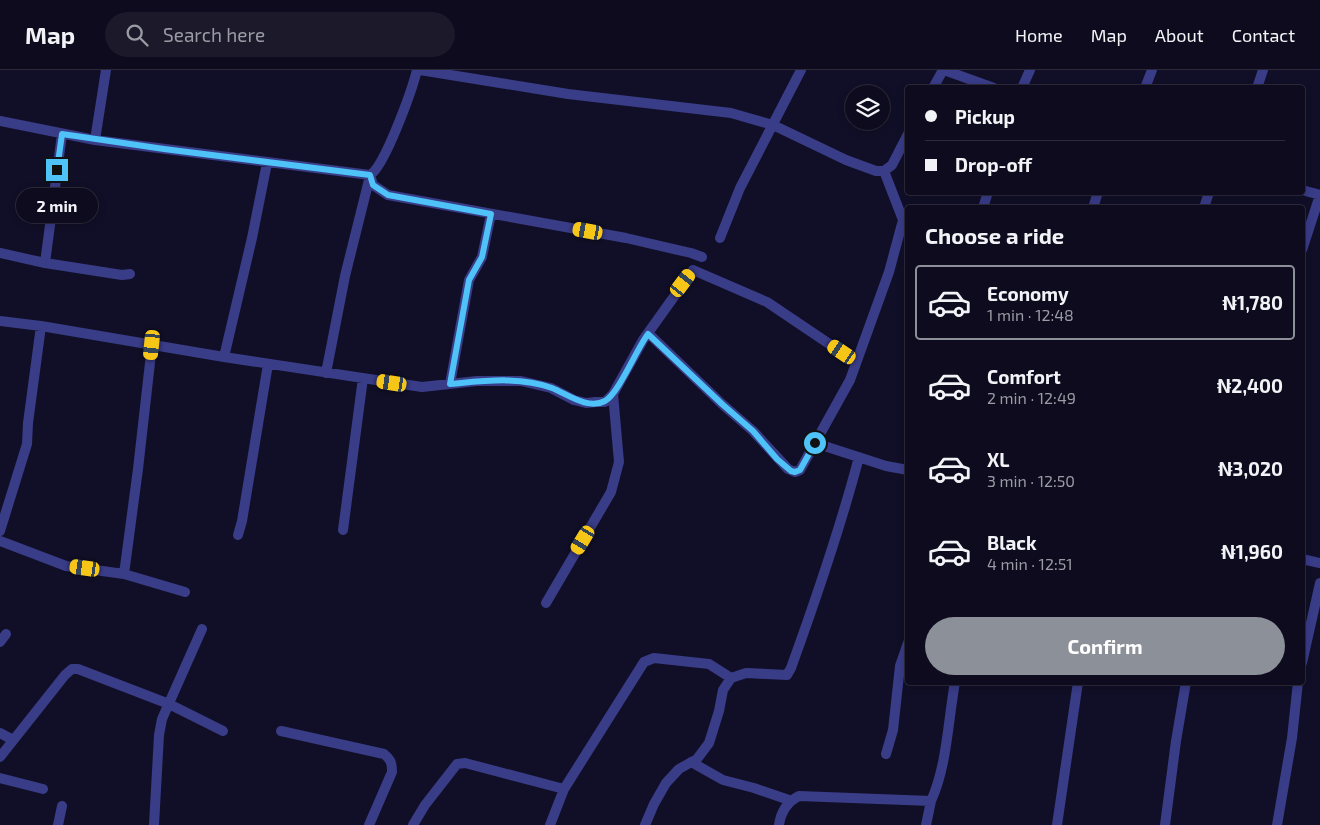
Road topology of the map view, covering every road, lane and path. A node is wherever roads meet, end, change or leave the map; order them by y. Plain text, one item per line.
1 (106, 70) edge
2 (418, 70) edge
3 (801, 70) edge
4 (943, 70) edge
5 (1030, 70) edge
6 (1152, 70) edge
7 (1263, 70) edge
8 (935, 85) edge
9 (986, 85) edge
10 (1023, 85) edge
11 (1146, 85) edge
12 (1258, 85) edge
13 (0, 121) edge
14 (773, 125) junction
15 (62, 134) junction
16 (96, 140) junction
17 (905, 140) edge
18 (267, 163) junction
19 (884, 171) junction
20 (370, 175) junction
21 (1305, 191) edge
22 (491, 214) junction
23 (905, 218) edge
24 (905, 223) edge
25 (720, 238) dead end
26 (1305, 241) edge
27 (0, 253) edge
28 (702, 257) dead end
29 (45, 263) junction
30 (130, 274) dead end
31 (0, 321) edge
32 (41, 326) junction
33 (648, 334) junction
34 (152, 345) junction
35 (224, 357) junction
36 (856, 362) junction
37 (268, 364) junction
38 (326, 373) junction
39 (362, 378) junction
40 (450, 384) junction
41 (613, 394) junction
42 (815, 443) junction
43 (859, 457) junction
44 (905, 469) edge
45 (343, 530) dead end
46 (0, 531) edge
47 (238, 535) dead end
48 (0, 541) edge
49 (1305, 560) edge
50 (1320, 563) edge
51 (124, 574) junction
52 (1320, 583) edge
53 (185, 592) dead end
54 (546, 603) dead end
55 (202, 629) dead end
56 (1305, 650) edge
57 (905, 652) edge
58 (731, 678) junction
59 (954, 685) edge
60 (1078, 685) edge
61 (1185, 685) edge
62 (1298, 685) edge
63 (169, 704) junction
64 (223, 731) dead end
65 (281, 731) dead end
66 (0, 733) edge
67 (13, 740) junction
68 (886, 754) dead end
69 (0, 756) edge
70 (691, 762) junction
71 (0, 778) edge
72 (43, 789) dead end
73 (564, 789) junction
74 (789, 800) junction
75 (931, 801) junction
76 (62, 806) dead end
77 (58, 825) edge
78 (154, 825) edge
79 (368, 825) edge
80 (413, 825) edge
81 (550, 825) edge
82 (645, 825) edge
83 (778, 825) edge
84 (926, 825) edge
85 (1057, 825) edge
86 (1165, 825) edge
87 (1277, 825) edge

1 - 16 street
2 - 14 street
2 - 20 street
3 - 14 street
4 - 8 street
4 - 9 street
5 - 10 street
6 - 11 street
7 - 12 street
13 - 15 street
14 - 19 street
14 - 25 street
15 - 16 street
15 - 29 street
16 - 18 street
17 - 19 street
18 - 20 street
18 - 35 street
19 - 23 street
20 - 22 street
20 - 38 street
21 - 26 street
22 - 28 street
22 - 40 street
24 - 36 street
27 - 29 street
29 - 30 street
31 - 32 street
32 - 34 street
32 - 46 street
33 - 36 street
33 - 41 street
33 - 42 street
34 - 35 street
34 - 51 street
35 - 37 street
36 - 42 street
37 - 38 street
37 - 47 street
38 - 39 street
39 - 40 street
39 - 45 street
40 - 41 street
41 - 54 street
42 - 43 street
43 - 44 street
43 - 58 street
48 - 51 street
49 - 50 street
51 - 53 street
52 - 56 street
55 - 63 street
57 - 68 street
58 - 70 street
58 - 73 street
59 - 75 street
60 - 85 street
61 - 86 street
62 - 87 street
63 - 64 street
63 - 67 street
63 - 78 street
65 - 79 street
66 - 67 street
67 - 69 street
70 - 74 street
70 - 82 street
71 - 72 street
73 - 80 street
73 - 81 street
74 - 75 street
74 - 83 street
75 - 84 street
76 - 77 street

